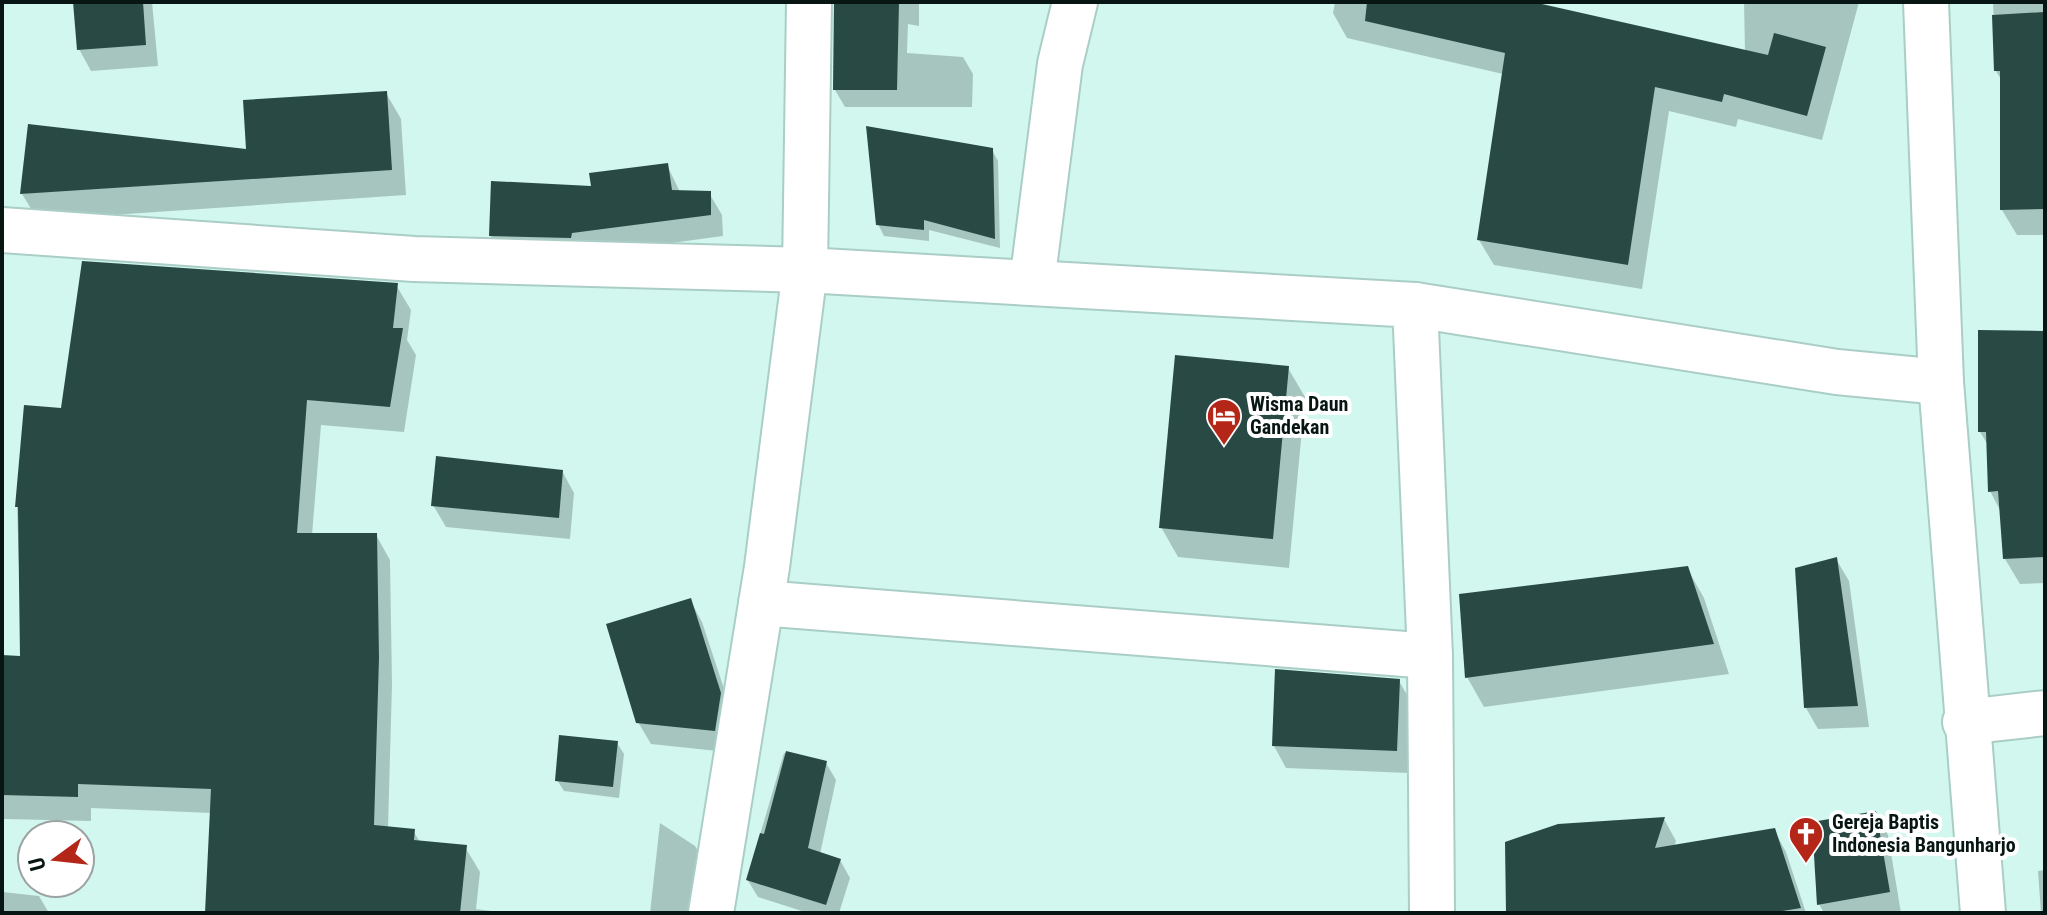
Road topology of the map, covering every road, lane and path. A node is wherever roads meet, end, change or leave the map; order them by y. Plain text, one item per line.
1 (809, 2) edge
2 (1075, 2) edge
3 (1926, 2) edge
4 (2, 230) edge
5 (805, 270) junction
6 (1032, 283) junction
7 (1415, 305) junction
8 (1941, 382) junction
9 (761, 603) junction
10 (1430, 656) junction
11 (2045, 713) edge
12 (1965, 722) junction
13 (711, 913) edge
14 (1432, 913) edge
15 (1983, 913) edge

1 - 5 street
2 - 6 street
3 - 8 street
4 - 5 street
5 - 6 street
5 - 9 street
6 - 7 street
7 - 8 street
7 - 10 street
8 - 12 street
9 - 10 street
9 - 13 street
10 - 14 street
11 - 12 street
12 - 15 street

